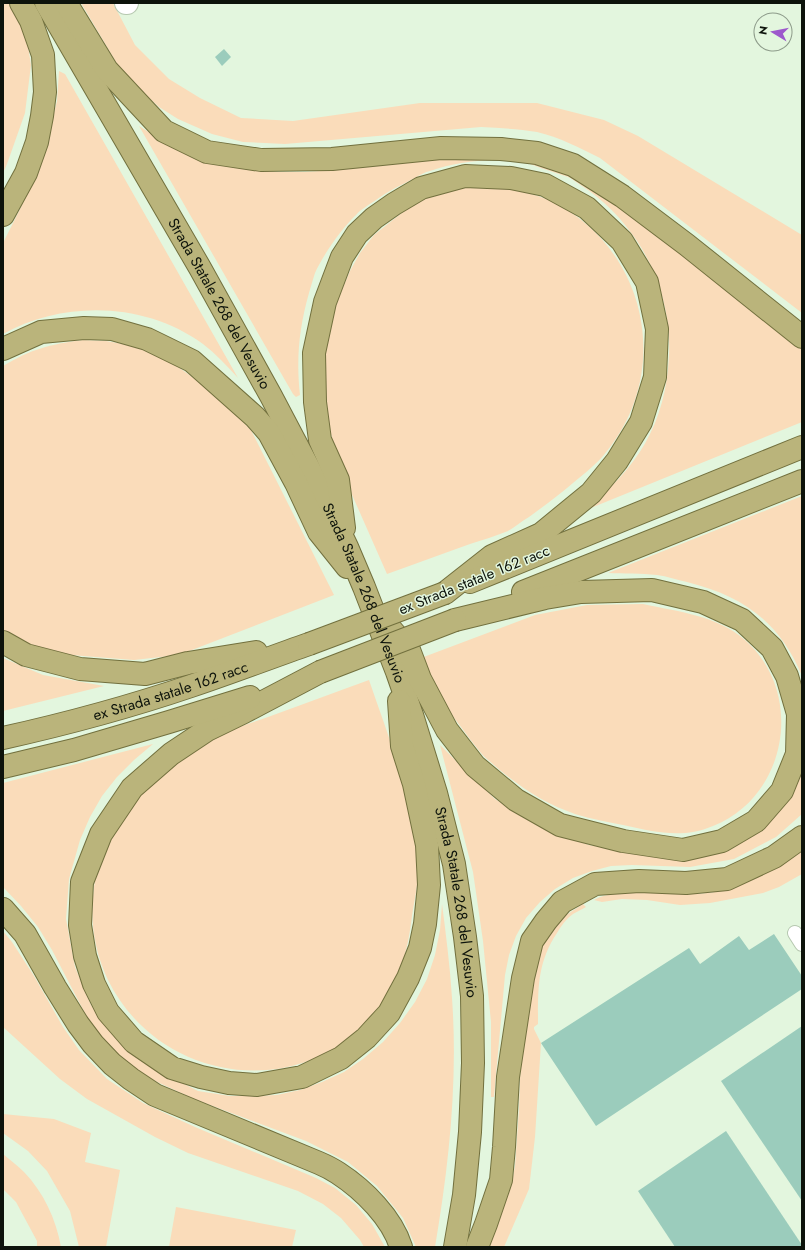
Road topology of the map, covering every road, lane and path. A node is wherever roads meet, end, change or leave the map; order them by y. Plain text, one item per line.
1 (21, 3) edge
2 (46, 3) edge
3 (66, 3) edge
4 (3, 214) edge
5 (802, 337) edge
6 (3, 349) edge
7 (802, 447) edge
8 (802, 481) edge
9 (347, 547) junction
10 (445, 592) junction
11 (368, 597) junction
12 (455, 620) junction
13 (3, 642) edge
14 (309, 644) junction
15 (320, 672) junction
16 (398, 672) junction
17 (3, 738) edge
18 (3, 767) edge
19 (802, 837) edge
20 (3, 909) edge
21 (401, 1247) edge
22 (456, 1247) edge
23 (476, 1247) edge

1 - 4 highway
2 - 9 highway, Strada Statale 268 del Vesuvio
3 - 5 highway
6 - 11 highway
7 - 10 highway, ex Strada statale 162 racc
8 - 12 highway, ex Strada statale 162 racc
9 - 10 highway
9 - 11 highway, Strada Statale 268 del Vesuvio
10 - 14 highway, ex Strada statale 162 racc, bridge
11 - 12 highway
11 - 16 highway, Strada Statale 268 del Vesuvio
12 - 15 highway, ex Strada statale 162 racc, bridge
13 - 14 highway
14 - 17 highway, ex Strada statale 162 racc
15 - 16 highway
15 - 18 highway, ex Strada statale 162 racc
16 - 22 highway, Strada Statale 268 del Vesuvio
19 - 23 highway
20 - 21 highway

